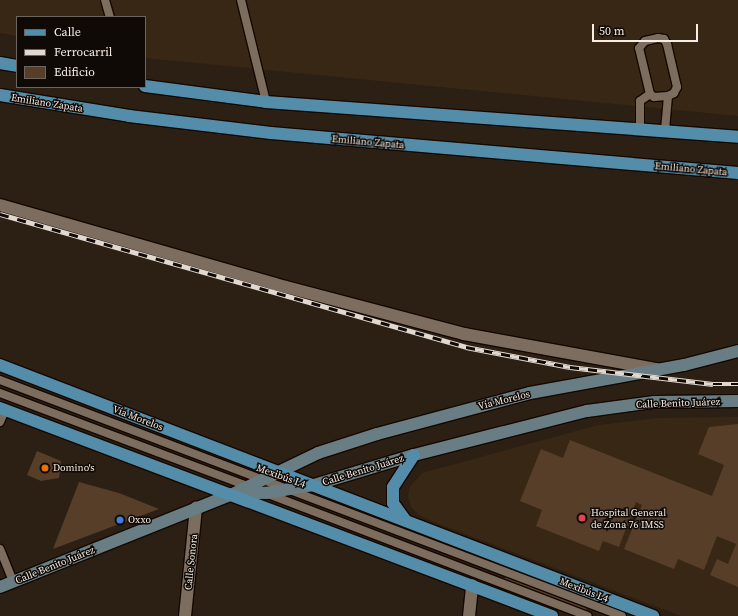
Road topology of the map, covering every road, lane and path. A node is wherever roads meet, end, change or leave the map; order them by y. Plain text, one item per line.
1 (105, 0) edge
2 (241, 0) edge
3 (110, 16) edge
4 (0, 63) edge
5 (16, 66) edge
6 (146, 86) edge
7 (650, 94) junction
8 (0, 95) edge
9 (668, 96) junction
10 (266, 102) junction
11 (640, 129) junction
12 (665, 131) junction
13 (738, 137) edge
14 (738, 173) edge
15 (0, 205) edge
16 (738, 351) edge
17 (0, 365) edge
18 (656, 369) junction
19 (0, 380) edge
20 (0, 393) edge
21 (738, 401) edge
22 (3, 409) edge
23 (0, 422) edge
24 (414, 455) junction
25 (275, 472) junction
26 (260, 479) junction
27 (314, 485) junction
28 (248, 486) junction
29 (291, 490) junction
30 (266, 493) junction
31 (232, 494) junction
32 (196, 508) junction
33 (408, 523) junction
34 (0, 549) edge
35 (13, 582) junction
36 (472, 585) junction
37 (0, 588) edge
38 (185, 616) edge
39 (469, 616) edge
40 (552, 616) edge
41 (587, 616) edge
42 (622, 616) edge
43 (653, 616) edge

1 - 3 lane
2 - 10 lane
4 - 5 main road
6 - 10 main road
7 - 9 lane
7 - 9 lane
7 - 11 lane
8 - 14 main road, Emiliano Zapata
9 - 12 lane
10 - 11 main road
11 - 12 main road
12 - 13 main road
15 - 18 street
16 - 18 main road, Vía Morelos
17 - 25 main road, Vía Morelos
18 - 25 main road, Vía Morelos
19 - 26 lane, Mexibús L4
20 - 28 lane, Mexibús L4
21 - 24 main road, Calle Benito Juárez
22 - 23 lane
22 - 31 main road
24 - 27 main road, Calle Benito Juárez
24 - 33 main road
25 - 26 main road, Vía Morelos
25 - 27 main road, Vía Morelos
26 - 28 main road, Vía Morelos
26 - 29 lane, Mexibús L4
27 - 29 main road, Calle Benito Juárez
27 - 33 main road, Vía Morelos
28 - 30 lane, Mexibús L4
28 - 31 main road, Vía Morelos
29 - 30 main road, Calle Benito Juárez
29 - 42 lane, Mexibús L4
30 - 31 main road, Calle Benito Juárez
30 - 41 lane, Mexibús L4
31 - 32 main road, Calle Benito Juárez
31 - 36 main road
32 - 35 main road, Calle Benito Juárez
32 - 38 street, Calle Sonora
33 - 43 main road, Vía Morelos
34 - 35 lane
35 - 37 main road, Calle Benito Juárez
36 - 39 street
36 - 40 main road

